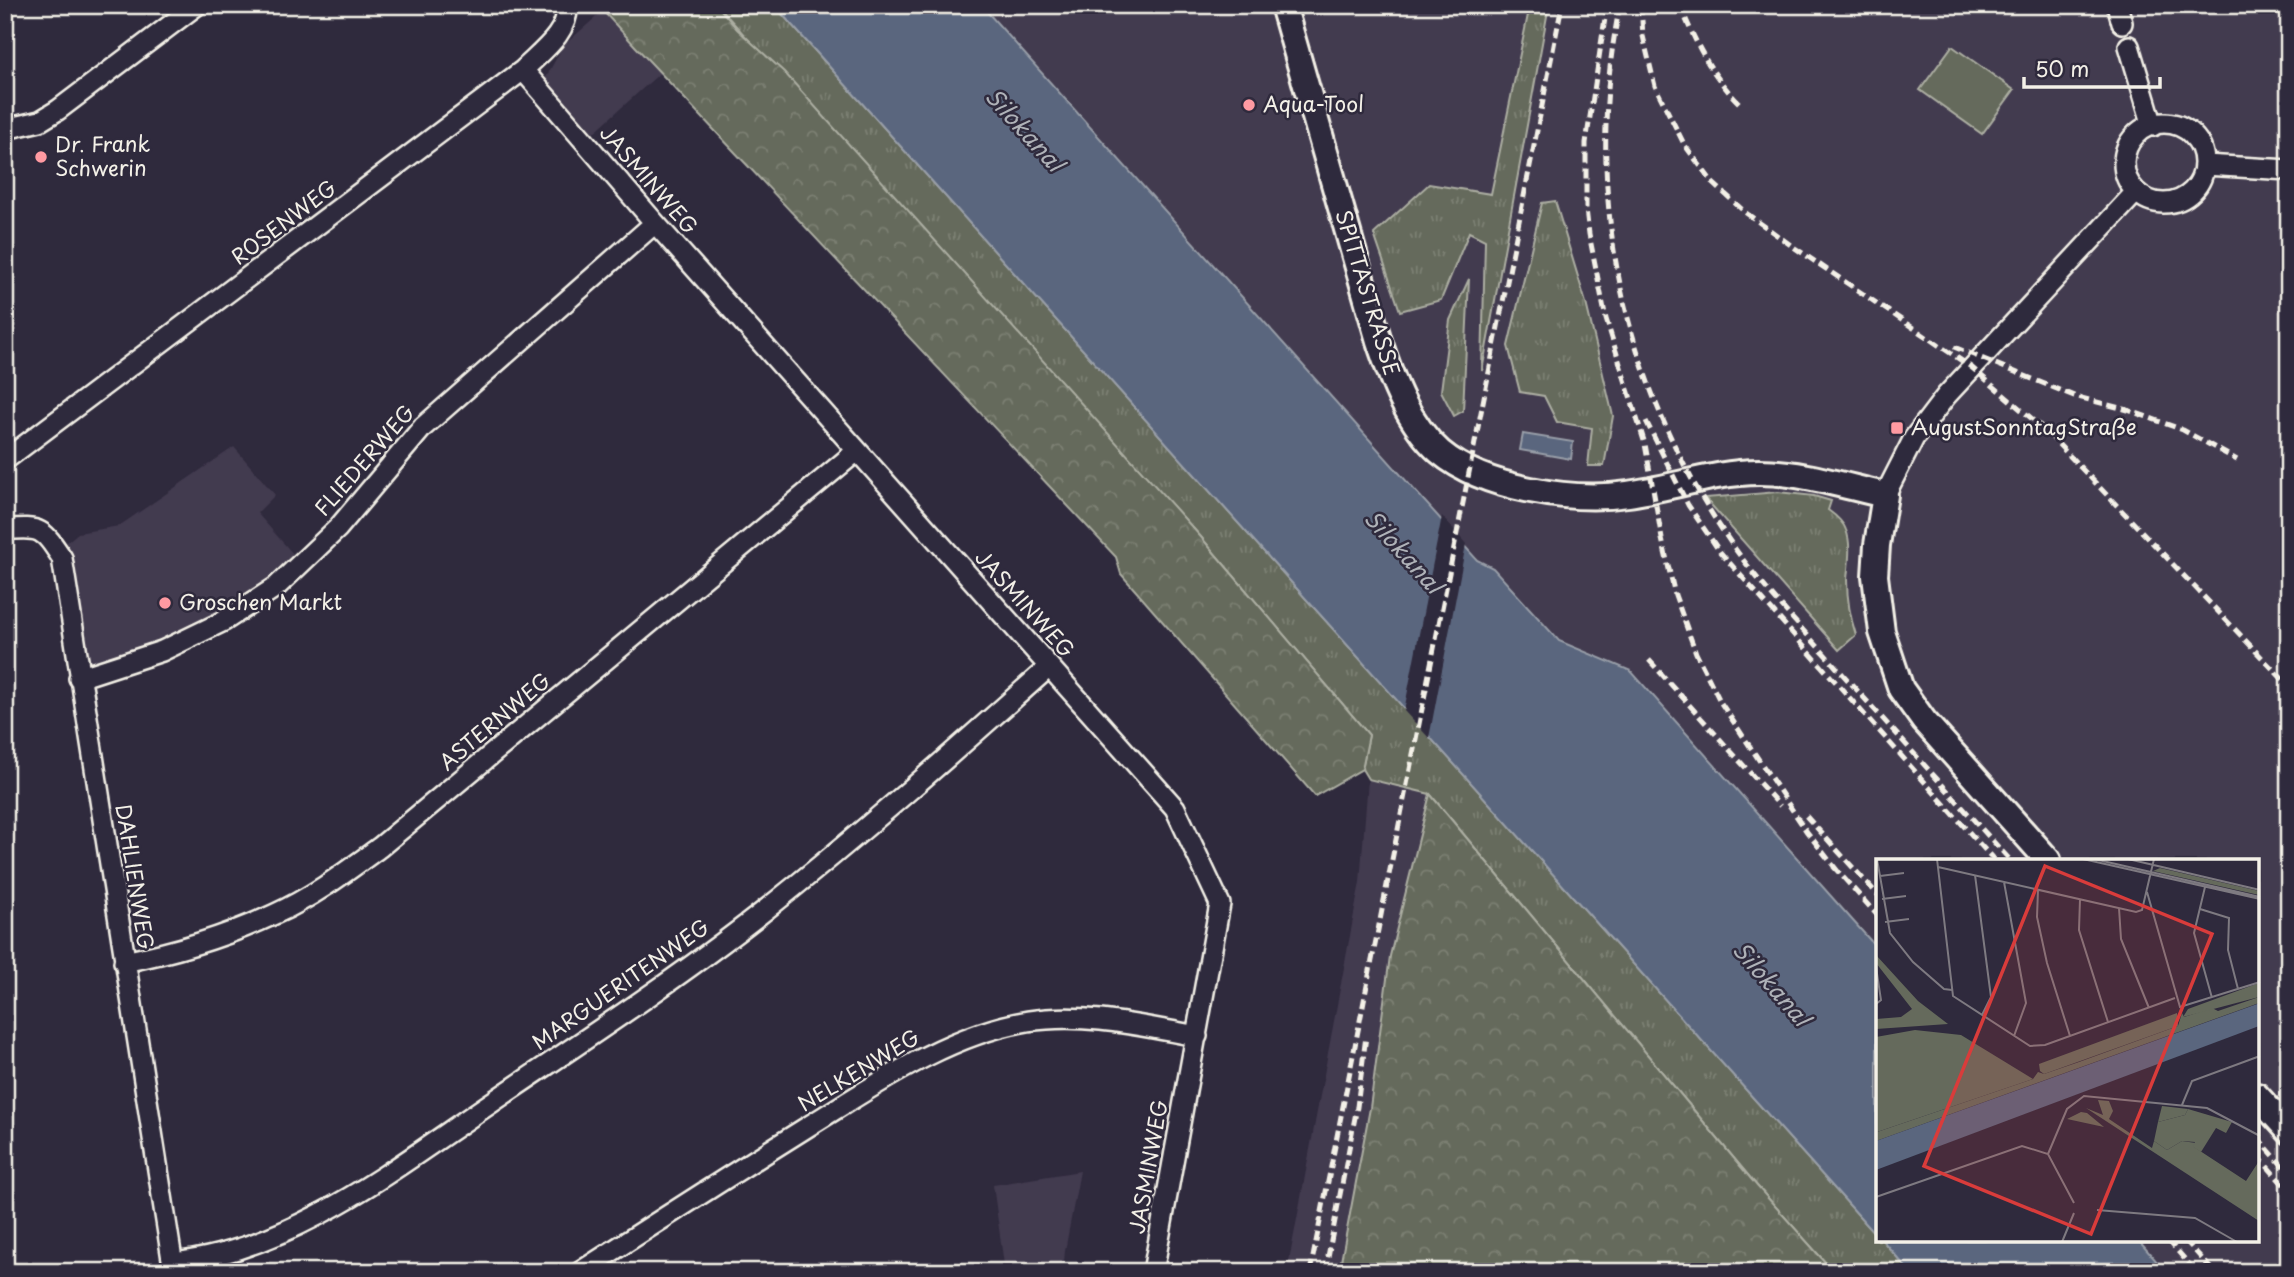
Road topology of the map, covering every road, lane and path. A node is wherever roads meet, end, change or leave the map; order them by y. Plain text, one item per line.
1 (197, 5) edge
2 (567, 5) edge
3 (1283, 5) edge
4 (2129, 46) dead end
5 (523, 70) junction
6 (2154, 126) junction
7 (5, 129) edge
8 (2205, 165) junction
9 (2289, 170) edge
10 (2136, 193) junction
11 (654, 223) junction
12 (857, 451) junction
13 (5, 460) edge
14 (1885, 495) junction
15 (5, 530) edge
16 (1049, 667) junction
17 (79, 678) junction
18 (2047, 859) edge
19 (124, 962) junction
20 (1197, 1036) junction
21 (2259, 1098) edge
22 (2289, 1131) edge
23 (173, 1267) edge
24 (580, 1272) edge
25 (1153, 1272) edge

1 - 7 street
2 - 5 street, ROSENWEG
3 - 14 street, SPITTASTRASSE
4 - 6 street
5 - 11 street, JASMINWEG
5 - 13 street, ROSENWEG
6 - 8 street
6 - 10 street
8 - 9 street
8 - 10 street
10 - 14 street
11 - 12 street, JASMINWEG
11 - 17 street, FLIEDERWEG
12 - 16 street, JASMINWEG
12 - 19 street, ASTERNWEG
14 - 18 street
15 - 17 street, DAHLIENWEG
16 - 20 street, JASMINWEG
16 - 23 street, MARGUERITENWEG
17 - 19 street, DAHLIENWEG
19 - 23 street, DAHLIENWEG
20 - 24 street, NELKENWEG
20 - 25 street, JASMINWEG
21 - 22 street

